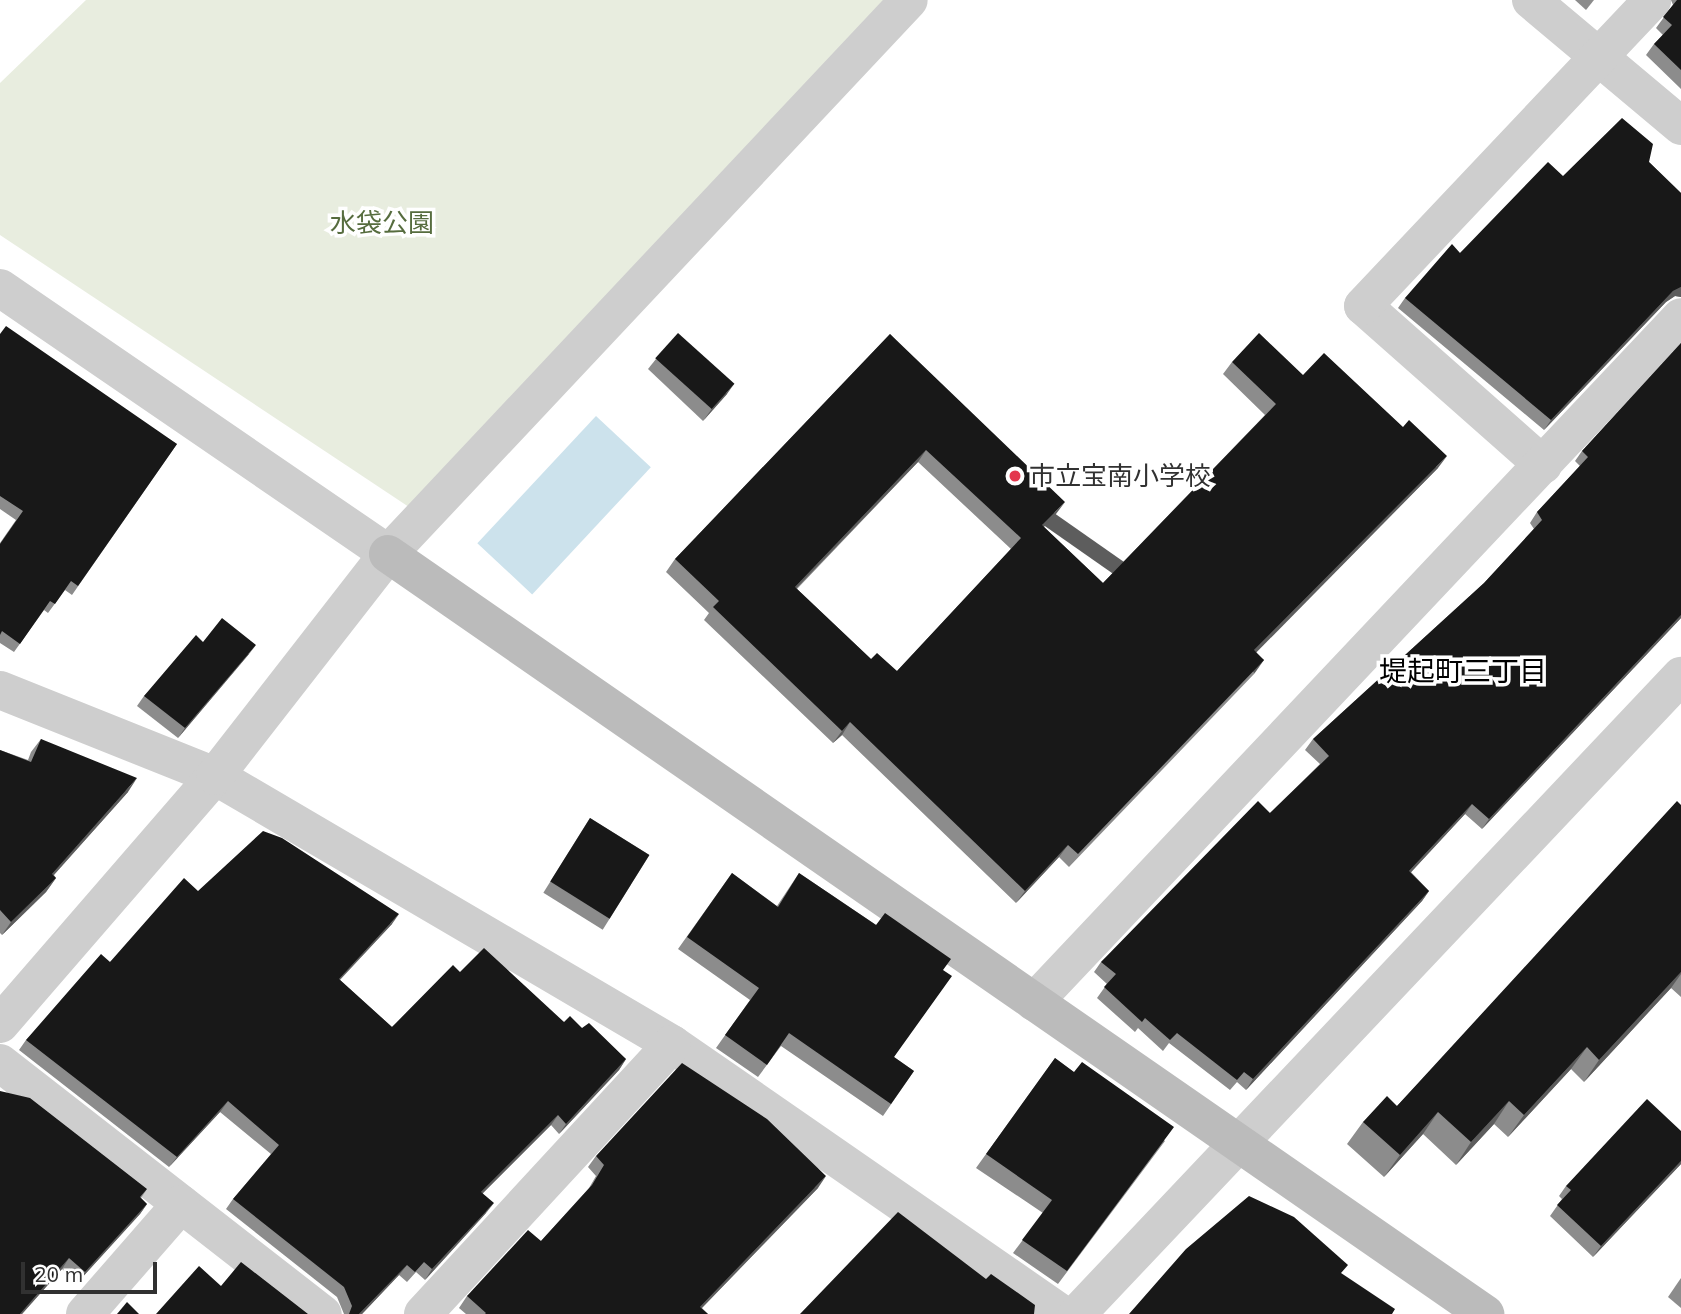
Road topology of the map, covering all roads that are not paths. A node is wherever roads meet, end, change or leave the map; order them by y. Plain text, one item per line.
1 (909, 0) edge
2 (1531, 0) edge
3 (1652, 0) edge
4 (1597, 60) junction
5 (1681, 126) edge
6 (0, 288) edge
7 (1681, 317) edge
8 (1543, 465) junction
9 (387, 554) junction
10 (1681, 676) edge
11 (0, 690) edge
12 (215, 776) junction
13 (1034, 1002) junction
14 (0, 1024) edge
15 (672, 1044) junction
16 (0, 1063) edge
17 (1237, 1142) junction
18 (181, 1204) junction
19 (85, 1314) edge
20 (323, 1314) edge
21 (423, 1314) edge
22 (1062, 1314) edge
23 (1077, 1314) edge
24 (1485, 1314) edge

1 - 9 street
2 - 4 street
3 - 4 street
4 - 5 street
4 - 8 street
6 - 9 street
7 - 8 street
8 - 13 street
9 - 12 street
9 - 13 street
10 - 17 street
11 - 12 street
12 - 14 street
12 - 15 street
13 - 17 street
15 - 21 street
15 - 22 street
16 - 18 street
17 - 23 street
17 - 24 street
18 - 19 street
18 - 20 street

